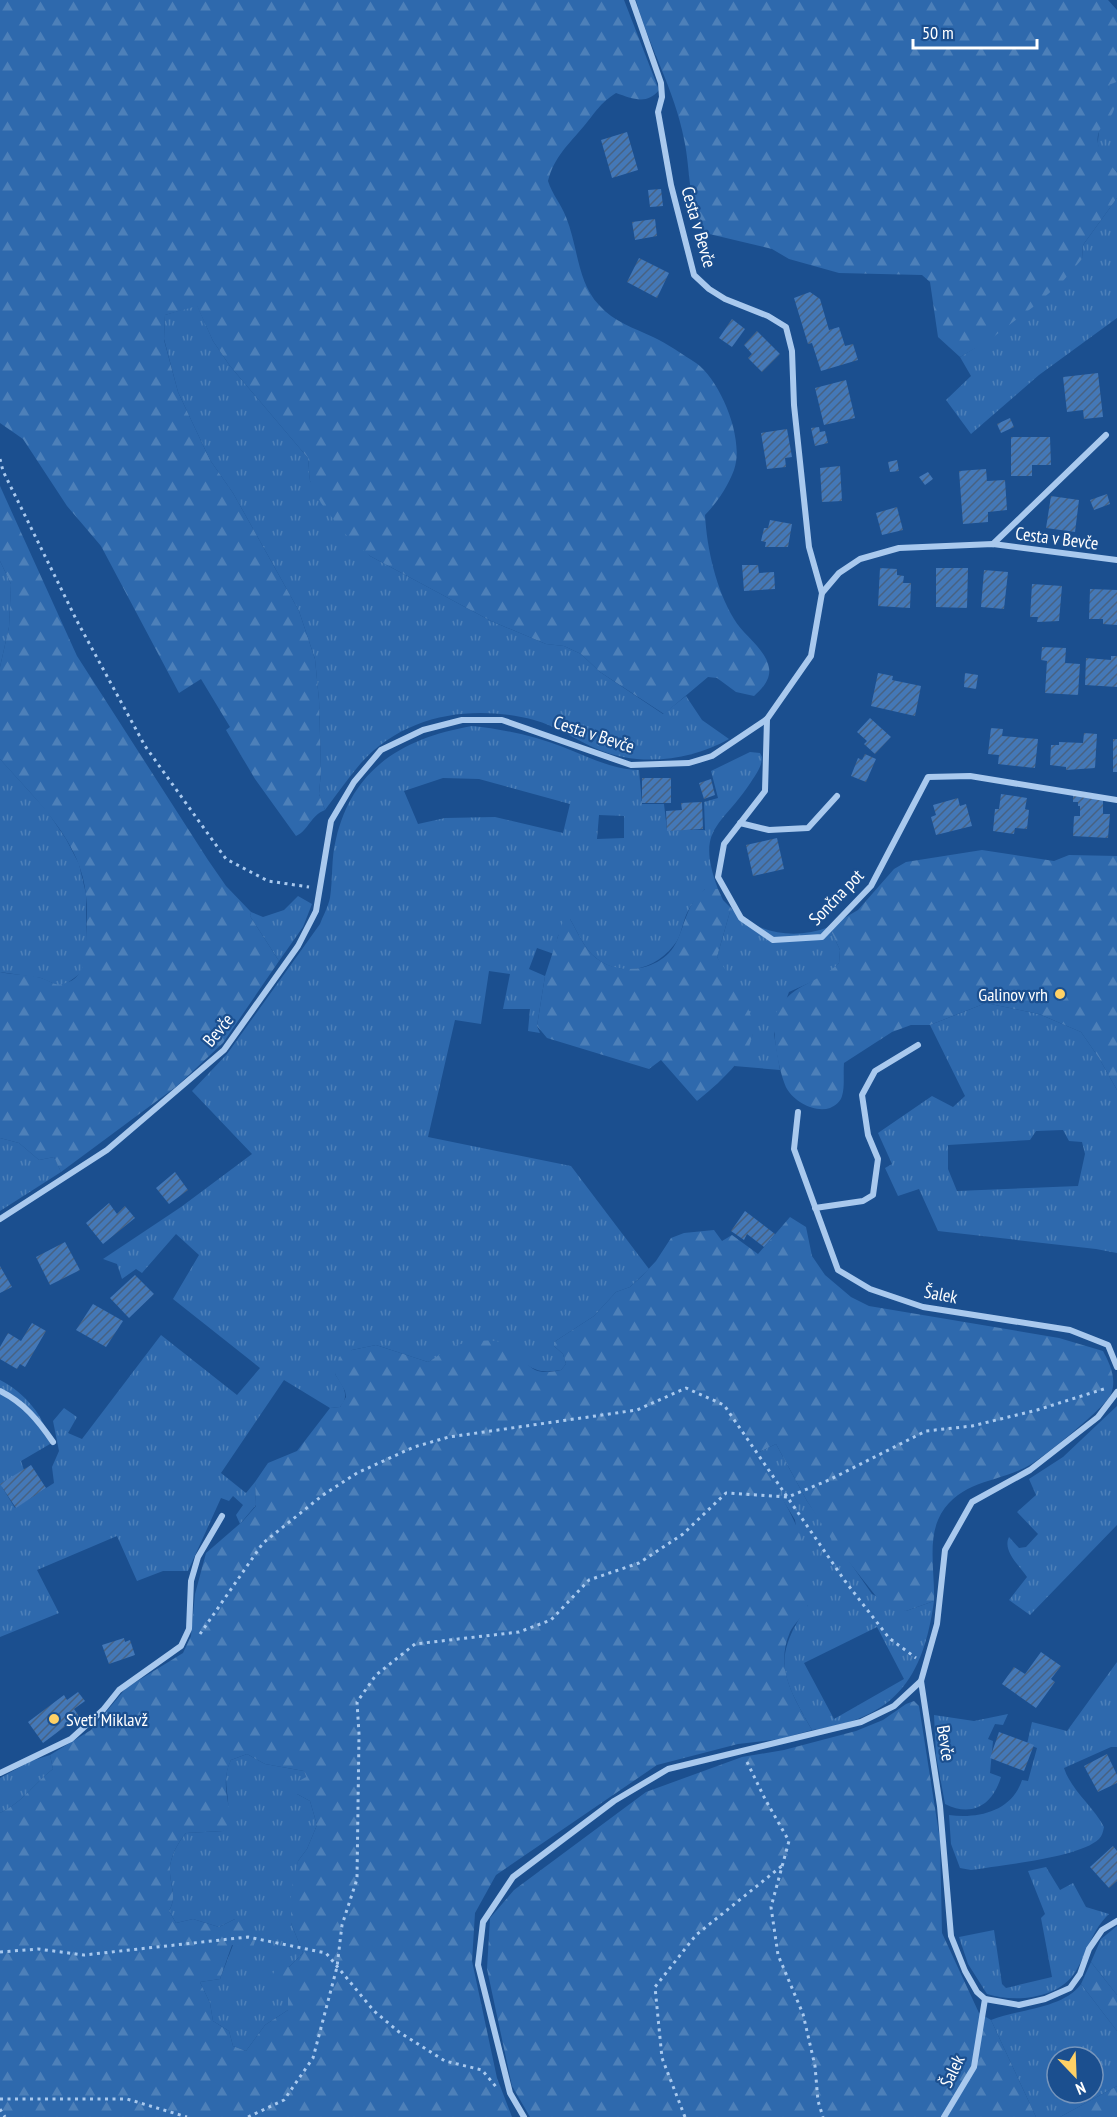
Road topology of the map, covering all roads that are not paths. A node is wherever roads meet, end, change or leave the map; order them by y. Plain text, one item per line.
1 (632, 0) edge
2 (1106, 435) dead end
3 (993, 544) junction
4 (1117, 560) edge
5 (822, 593) junction
6 (767, 719) junction
7 (354, 782) joint
8 (837, 796) dead end
9 (1117, 800) edge
10 (740, 824) junction
11 (918, 1046) dead end
12 (798, 1113) dead end
13 (815, 1208) junction
14 (0, 1219) edge
15 (1117, 1367) edge
16 (0, 1391) edge
17 (1117, 1392) edge
18 (54, 1442) dead end
19 (222, 1516) dead end
20 (921, 1681) junction
21 (0, 1773) edge
22 (1117, 1921) edge
23 (985, 1999) junction
24 (524, 2117) edge
25 (944, 2117) edge

1 - 5 street, Cesta v Bevče
2 - 3 street, Cesta v Bevče
3 - 4 street, Cesta v Bevče
3 - 5 street, Cesta v Bevče
5 - 6 street, Cesta v Bevče
6 - 7 street, Cesta v Bevče
6 - 10 street, Sončna pot
7 - 14 street, Bevče
8 - 10 street
9 - 10 street, Sončna pot
11 - 13 street
12 - 13 street, Šalek
13 - 15 street, Šalek
16 - 18 street
17 - 20 street, Bevče
19 - 21 street
20 - 23 street, Bevče
20 - 24 street
22 - 23 street
23 - 25 street, Šalek

